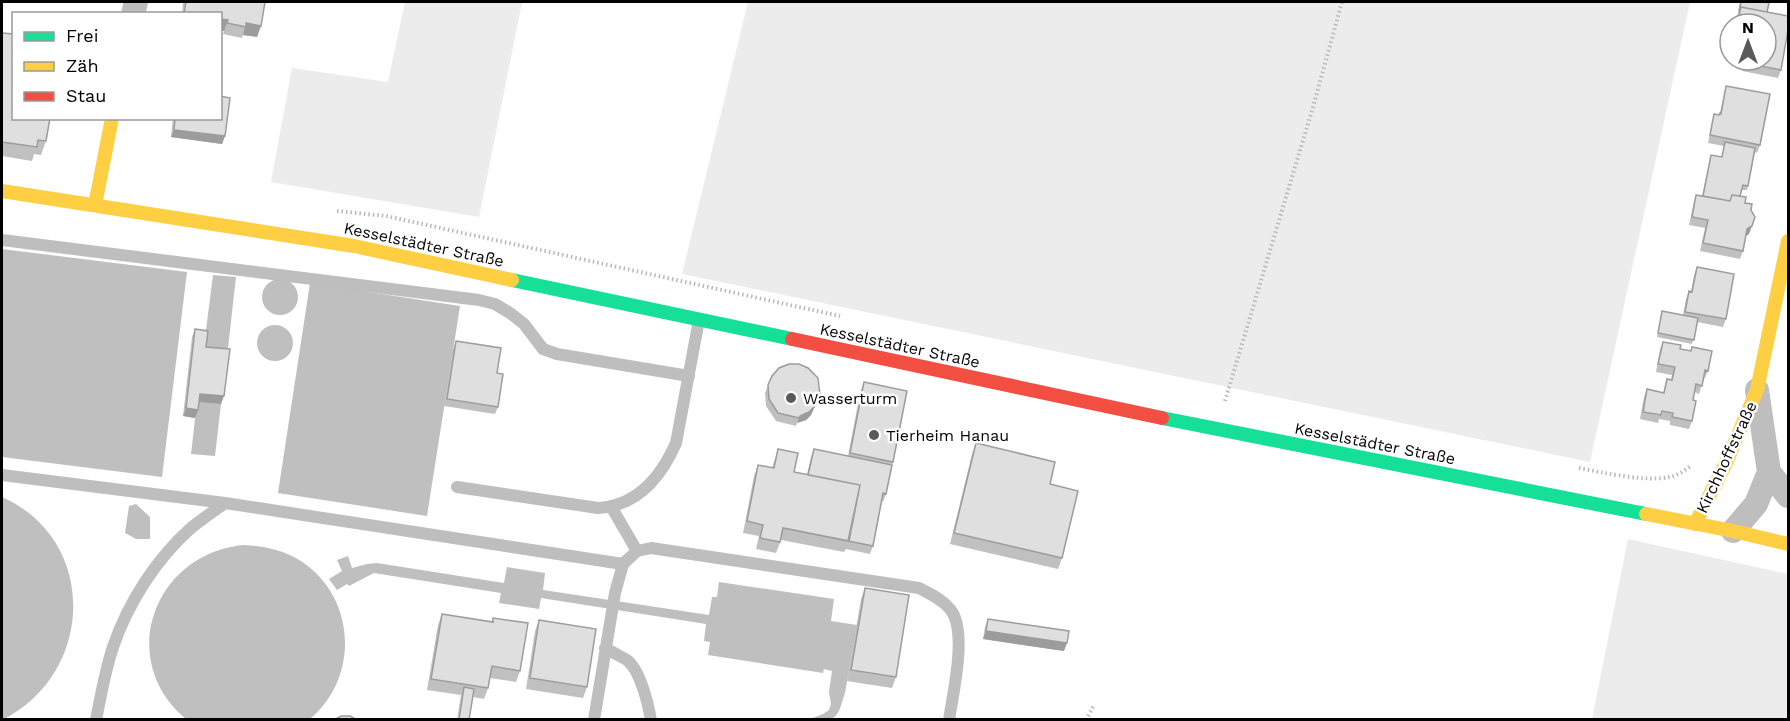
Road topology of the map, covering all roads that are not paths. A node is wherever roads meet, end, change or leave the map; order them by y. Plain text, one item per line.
1 (112, 120) edge
2 (2, 191) edge
3 (94, 205) junction
4 (2, 240) edge
5 (1788, 241) edge
6 (699, 319) junction
7 (689, 376) junction
8 (1757, 390) junction
9 (1769, 472) junction
10 (2, 475) edge
11 (457, 487) dead end
12 (1788, 496) edge
13 (225, 503) junction
14 (612, 508) junction
15 (1695, 524) junction
16 (1733, 531) junction
17 (1788, 544) edge
18 (637, 551) junction
19 (623, 564) junction
20 (605, 648) junction
21 (96, 720) edge
22 (594, 720) edge
23 (651, 720) edge
24 (949, 720) edge

1 - 3 main road
2 - 3 main road, Kesselstädter Straße
3 - 6 main road, Kesselstädter Straße
4 - 7 lane
5 - 8 main road, Kirchhoffstraße
6 - 7 lane
6 - 15 main road, Kesselstädter Straße
7 - 14 lane
8 - 9 street, Kirchhoffstraße
8 - 15 main road, Kirchhoffstraße
9 - 12 street
9 - 16 street
10 - 13 lane
11 - 14 lane
13 - 19 lane
13 - 21 lane
14 - 18 lane
15 - 16 main road, Kesselstädter Straße
16 - 17 main road, Kesselstädter Straße
18 - 19 lane
18 - 24 lane
19 - 20 lane
20 - 22 lane
20 - 23 lane

